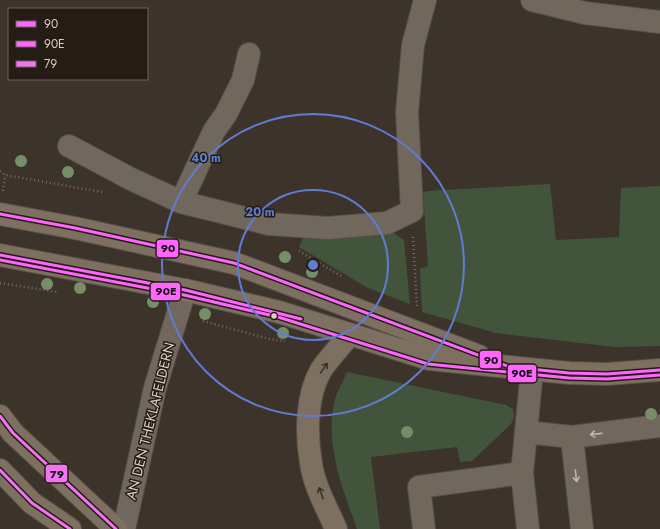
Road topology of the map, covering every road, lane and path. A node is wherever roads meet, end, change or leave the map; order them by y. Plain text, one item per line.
1 (425, 0) edge
2 (532, 0) edge
3 (660, 22) edge
4 (249, 54) dead end
5 (69, 146) dead end
6 (0, 171) edge
7 (131, 179) junction
8 (181, 202) junction
9 (412, 211) junction
10 (0, 214) edge
11 (298, 250) dead end
12 (0, 255) edge
13 (344, 278) dead end
14 (185, 290) junction
15 (413, 332) junction
16 (350, 334) junction
17 (510, 367) junction
18 (532, 370) junction
19 (660, 370) edge
20 (0, 416) edge
21 (660, 426) edge
22 (526, 432) junction
23 (572, 437) junction
24 (0, 470) edge
25 (522, 473) junction
26 (70, 529) edge
27 (116, 529) edge
28 (124, 529) edge
29 (336, 529) edge
30 (424, 529) edge
31 (528, 529) edge
32 (582, 529) edge

1 - 9 street
2 - 3 street
4 - 8 street
5 - 7 street
6 - 7 path
7 - 8 street
8 - 9 street
9 - 15 path
10 - 15 main road
11 - 13 path
12 - 14 main road
14 - 16 main road
14 - 28 street, AN DEN THEKLAFELDERN
15 - 17 main road
16 - 17 main road
29 -> 16 main road
17 - 18 main road
18 - 19 main road
18 - 22 street
20 - 27 main road
21 -> 23 street
22 - 23 street
22 - 25 street
23 -> 32 street
24 - 26 main road
25 - 30 street
25 - 31 street

